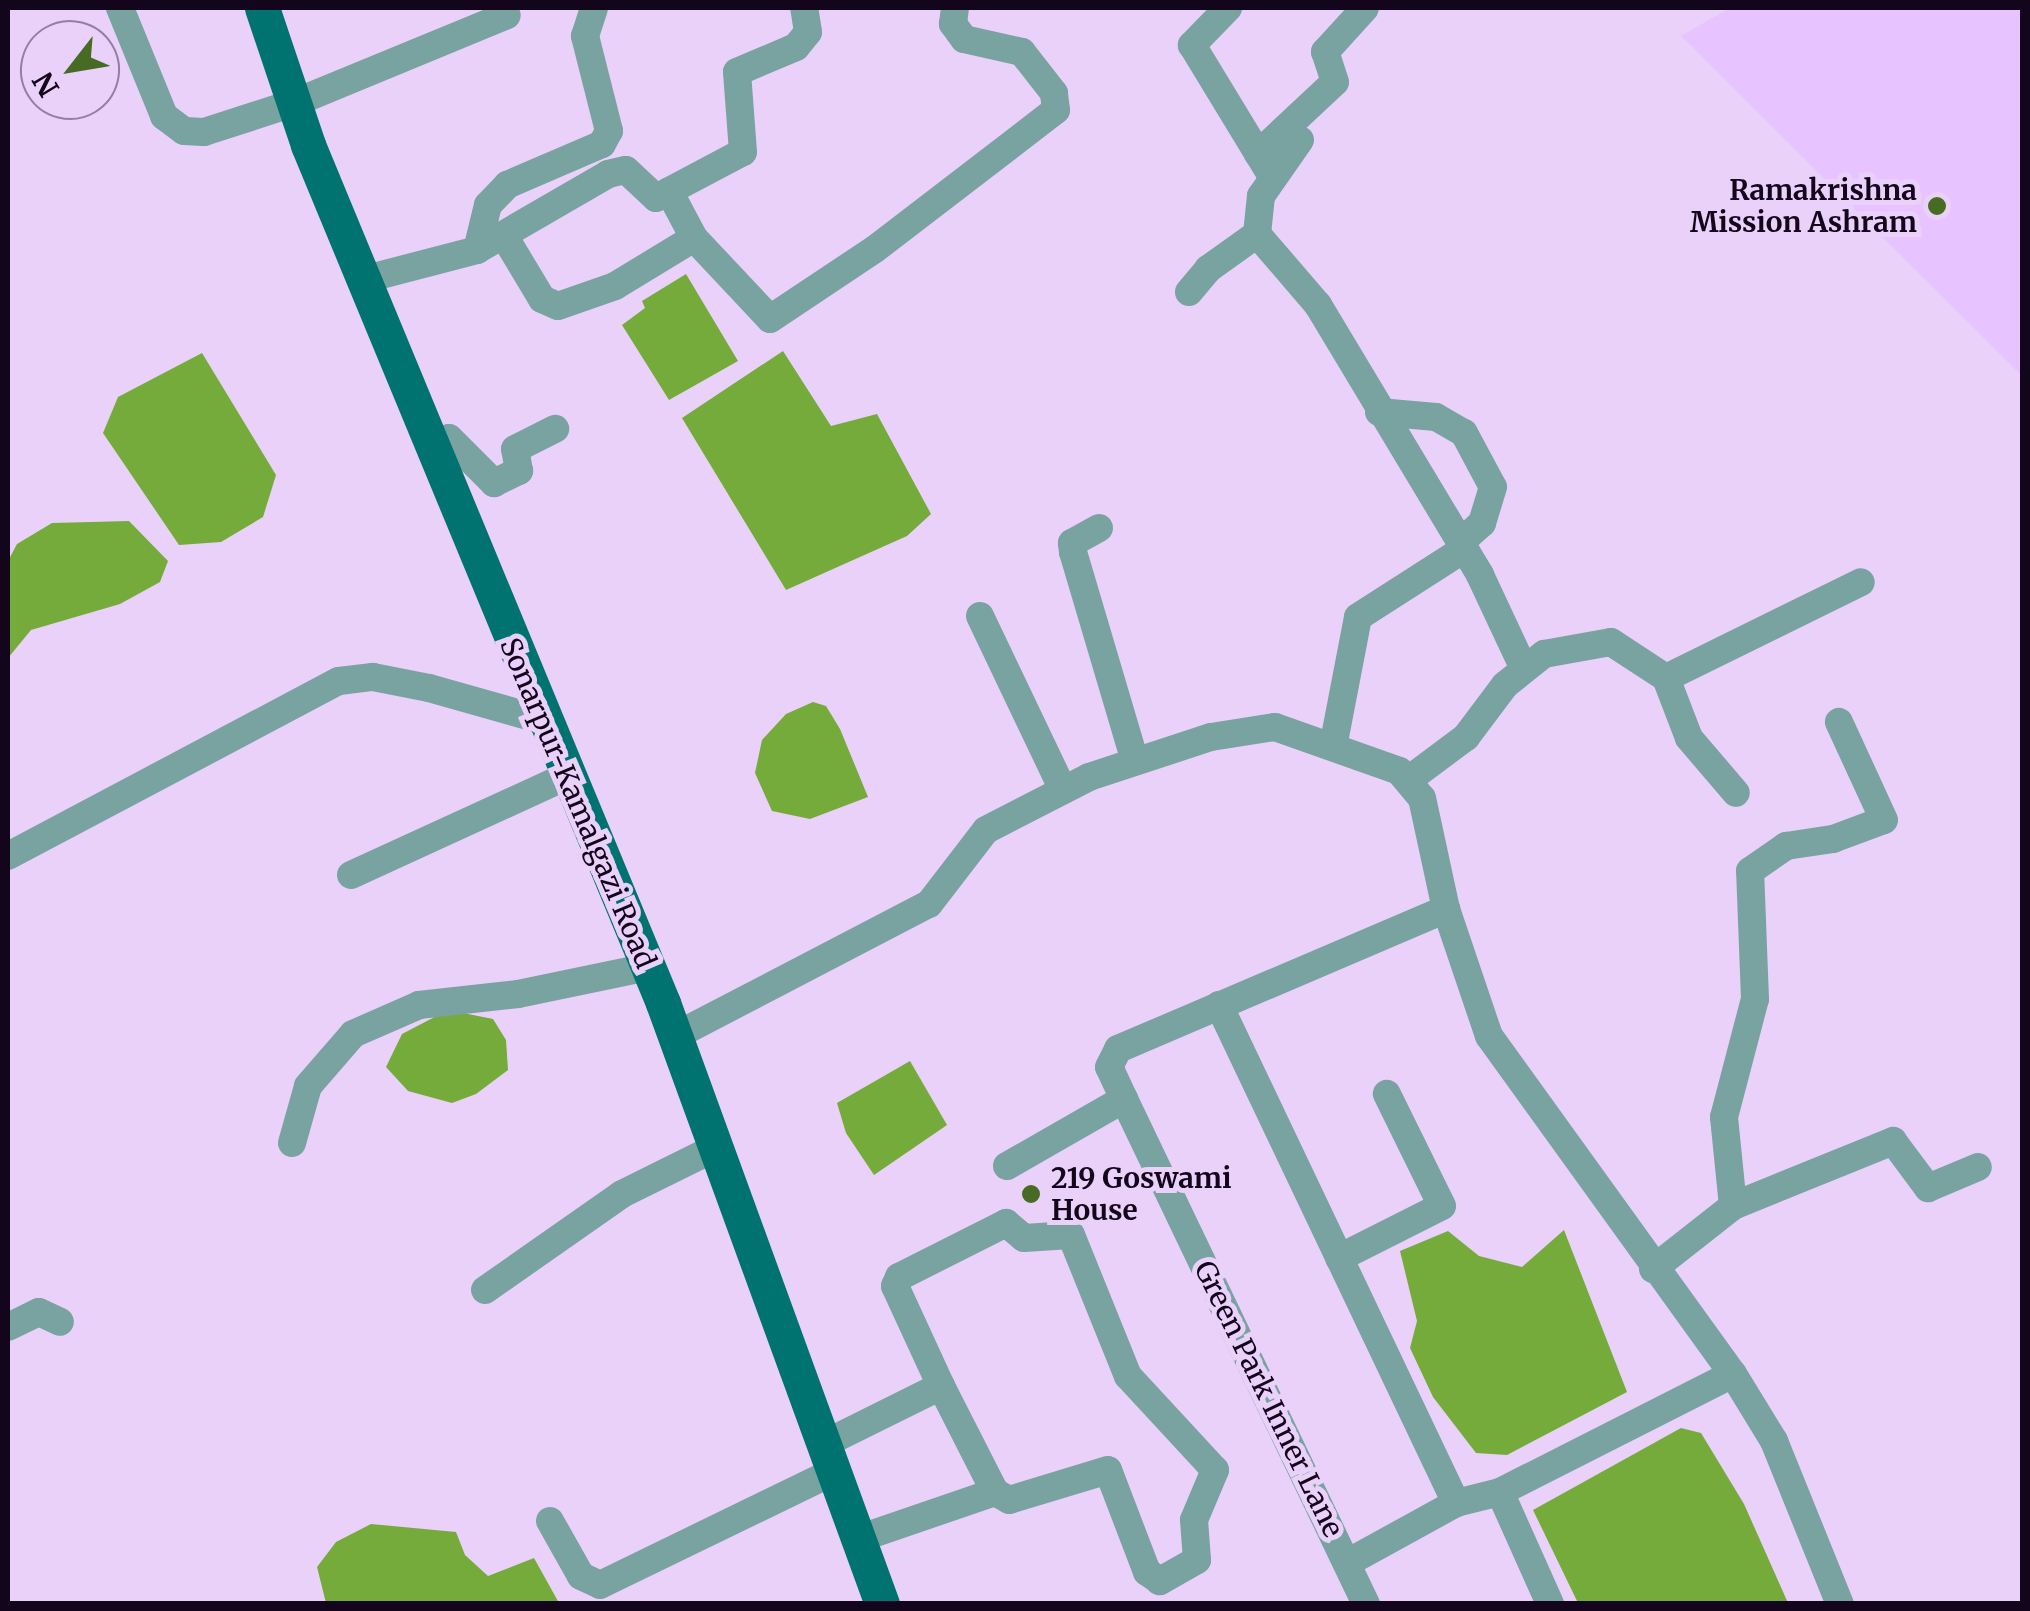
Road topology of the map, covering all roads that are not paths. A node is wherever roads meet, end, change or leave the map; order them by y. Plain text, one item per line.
1 (120, 8) edge
2 (262, 8) edge
3 (594, 8) edge
4 (804, 8) edge
5 (955, 8) edge
6 (1228, 8) edge
7 (1365, 8) edge
8 (507, 15) dead end
9 (294, 103) junction
10 (1300, 140) dead end
11 (1266, 166) junction
12 (669, 191) junction
13 (1257, 234) junction
14 (694, 238) junction
15 (506, 239) junction
16 (477, 250) junction
17 (362, 280) junction
18 (1189, 292) dead end
19 (1379, 412) junction
20 (555, 429) dead end
21 (430, 445) junction
22 (1099, 528) dead end
23 (1462, 546) junction
24 (1861, 582) dead end
25 (980, 616) dead end
26 (1524, 666) junction
27 (1666, 678) junction
28 (542, 720) junction
29 (1839, 722) dead end
30 (1333, 747) junction
31 (1136, 762) junction
32 (569, 775) junction
33 (1411, 778) junction
34 (1063, 790) junction
35 (1736, 793) dead end
36 (8, 856) edge
37 (351, 875) dead end
38 (1446, 909) junction
39 (648, 967) junction
40 (1219, 1005) junction
41 (675, 1036) junction
42 (1386, 1094) dead end
43 (1124, 1099) junction
44 (292, 1143) dead end
45 (715, 1148) junction
46 (1008, 1166) dead end
47 (1978, 1167) dead end
48 (1733, 1206) junction
49 (1339, 1258) junction
50 (1653, 1269) junction
51 (485, 1290) dead end
52 (60, 1322) dead end
53 (8, 1327) edge
54 (1734, 1374) junction
55 (942, 1386) junction
56 (827, 1459) junction
57 (995, 1492) junction
58 (1500, 1492) junction
59 (1456, 1503) junction
60 (550, 1521) dead end
61 (858, 1539) junction
62 (1347, 1562) junction
63 (882, 1604) edge
64 (1366, 1604) edge
65 (1550, 1604) edge
66 (1840, 1604) edge

1 - 9 street
2 - 9 main road, Sonarpur-Kamalgazi Road
3 - 16 street
4 - 12 street
5 - 14 street
6 - 11 street
7 - 11 street
8 - 9 street
9 - 17 main road, Sonarpur-Kamalgazi Road
10 - 11 street
11 - 13 street
12 - 14 street
12 - 15 street
13 - 18 street
13 - 19 street
14 - 15 street
15 - 16 street
16 - 17 street
17 - 21 main road, Sonarpur-Kamalgazi Road
19 - 23 street
19 - 23 street
20 - 21 street
21 - 28 main road, Sonarpur-Kamalgazi Road
22 - 31 street
23 - 26 street
23 - 30 street
24 - 27 street
25 - 34 street
26 - 27 street
26 - 33 street
27 - 35 street
28 - 32 main road, Sonarpur-Kamalgazi Road
28 - 36 street
29 - 48 street
30 - 31 street
30 - 33 street
31 - 34 street
32 - 37 street
32 - 39 main road, Sonarpur-Kamalgazi Road
33 - 38 street
34 - 41 street
38 - 40 street
38 - 50 street
39 - 41 main road, Sonarpur-Kamalgazi Road
39 - 44 street
40 - 43 street, Green Park Inner Lane
40 - 49 street
41 - 45 main road, Sonarpur-Kamalgazi Road
42 - 49 street
43 - 46 street
43 - 62 street, Green Park Inner Lane
45 - 51 street
45 - 56 main road, Sonarpur-Kamalgazi Road
47 - 48 street
48 - 50 street
49 - 59 street
50 - 54 street
52 - 53 street
54 - 58 street
54 - 66 street
55 - 56 street
55 - 57 street
55 - 57 street
56 - 60 street
56 - 61 main road, Sonarpur-Kamalgazi Road
57 - 61 street
58 - 59 street
58 - 65 street
59 - 62 street
61 - 63 main road, Sonarpur-Kamalgazi Road
62 - 64 street, Green Park Inner Lane

